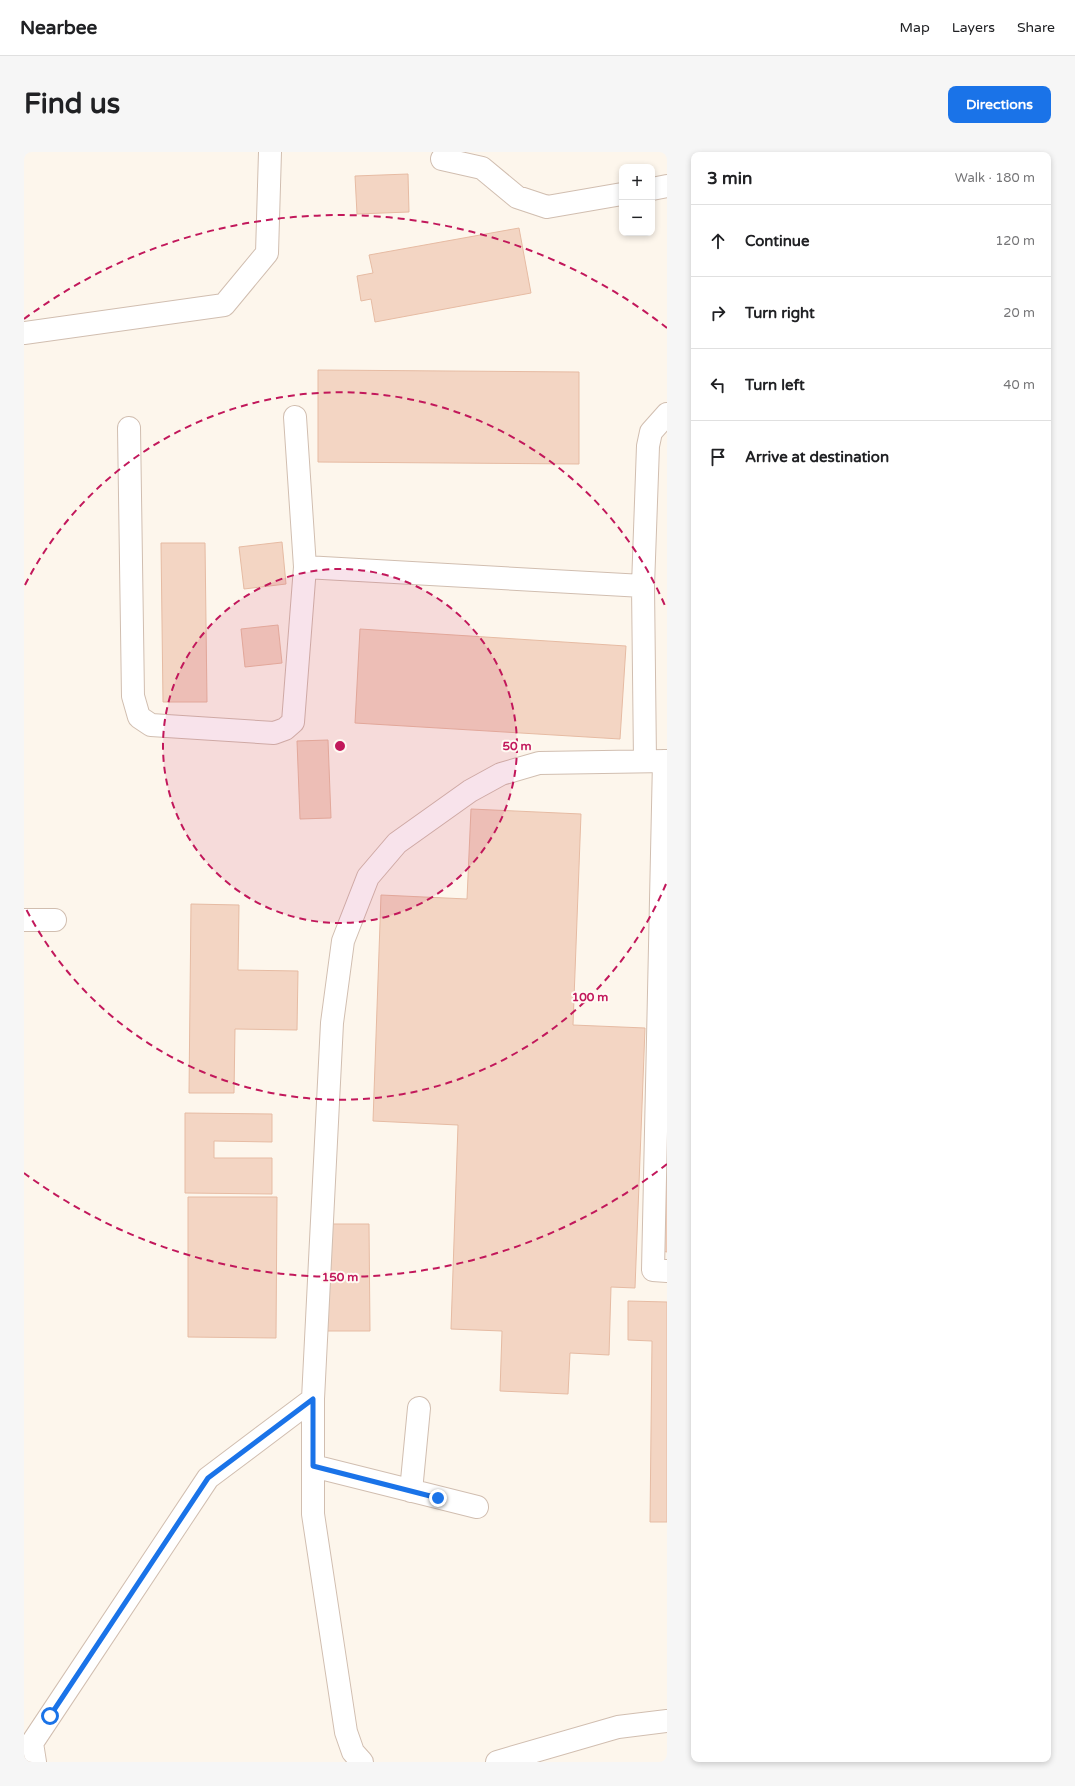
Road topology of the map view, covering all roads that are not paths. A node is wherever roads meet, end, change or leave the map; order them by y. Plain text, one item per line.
1 (270, 152) edge
2 (442, 159) dead end
3 (667, 186) edge
4 (655, 188) edge
5 (619, 195) edge
6 (24, 333) edge
7 (667, 414) edge
8 (295, 417) dead end
9 (129, 428) dead end
10 (305, 567) junction
11 (643, 586) junction
12 (659, 761) edge
13 (24, 920) edge
14 (55, 920) dead end
15 (667, 1271) edge
16 (313, 1399) junction
17 (419, 1408) dead end
18 (313, 1466) junction
19 (411, 1491) junction
20 (478, 1508) dead end
21 (667, 1721) edge
22 (30, 1750) edge
23 (362, 1762) edge
24 (499, 1762) edge

1 - 6 lane
2 - 5 lane
3 - 4 lane
7 - 11 lane
8 - 10 lane
9 - 10 lane
10 - 11 lane
11 - 12 lane
12 - 15 lane
12 - 16 lane
13 - 14 lane
16 - 18 lane
16 - 22 lane
17 - 19 lane
18 - 19 lane
18 - 23 lane
19 - 20 lane
21 - 24 lane

